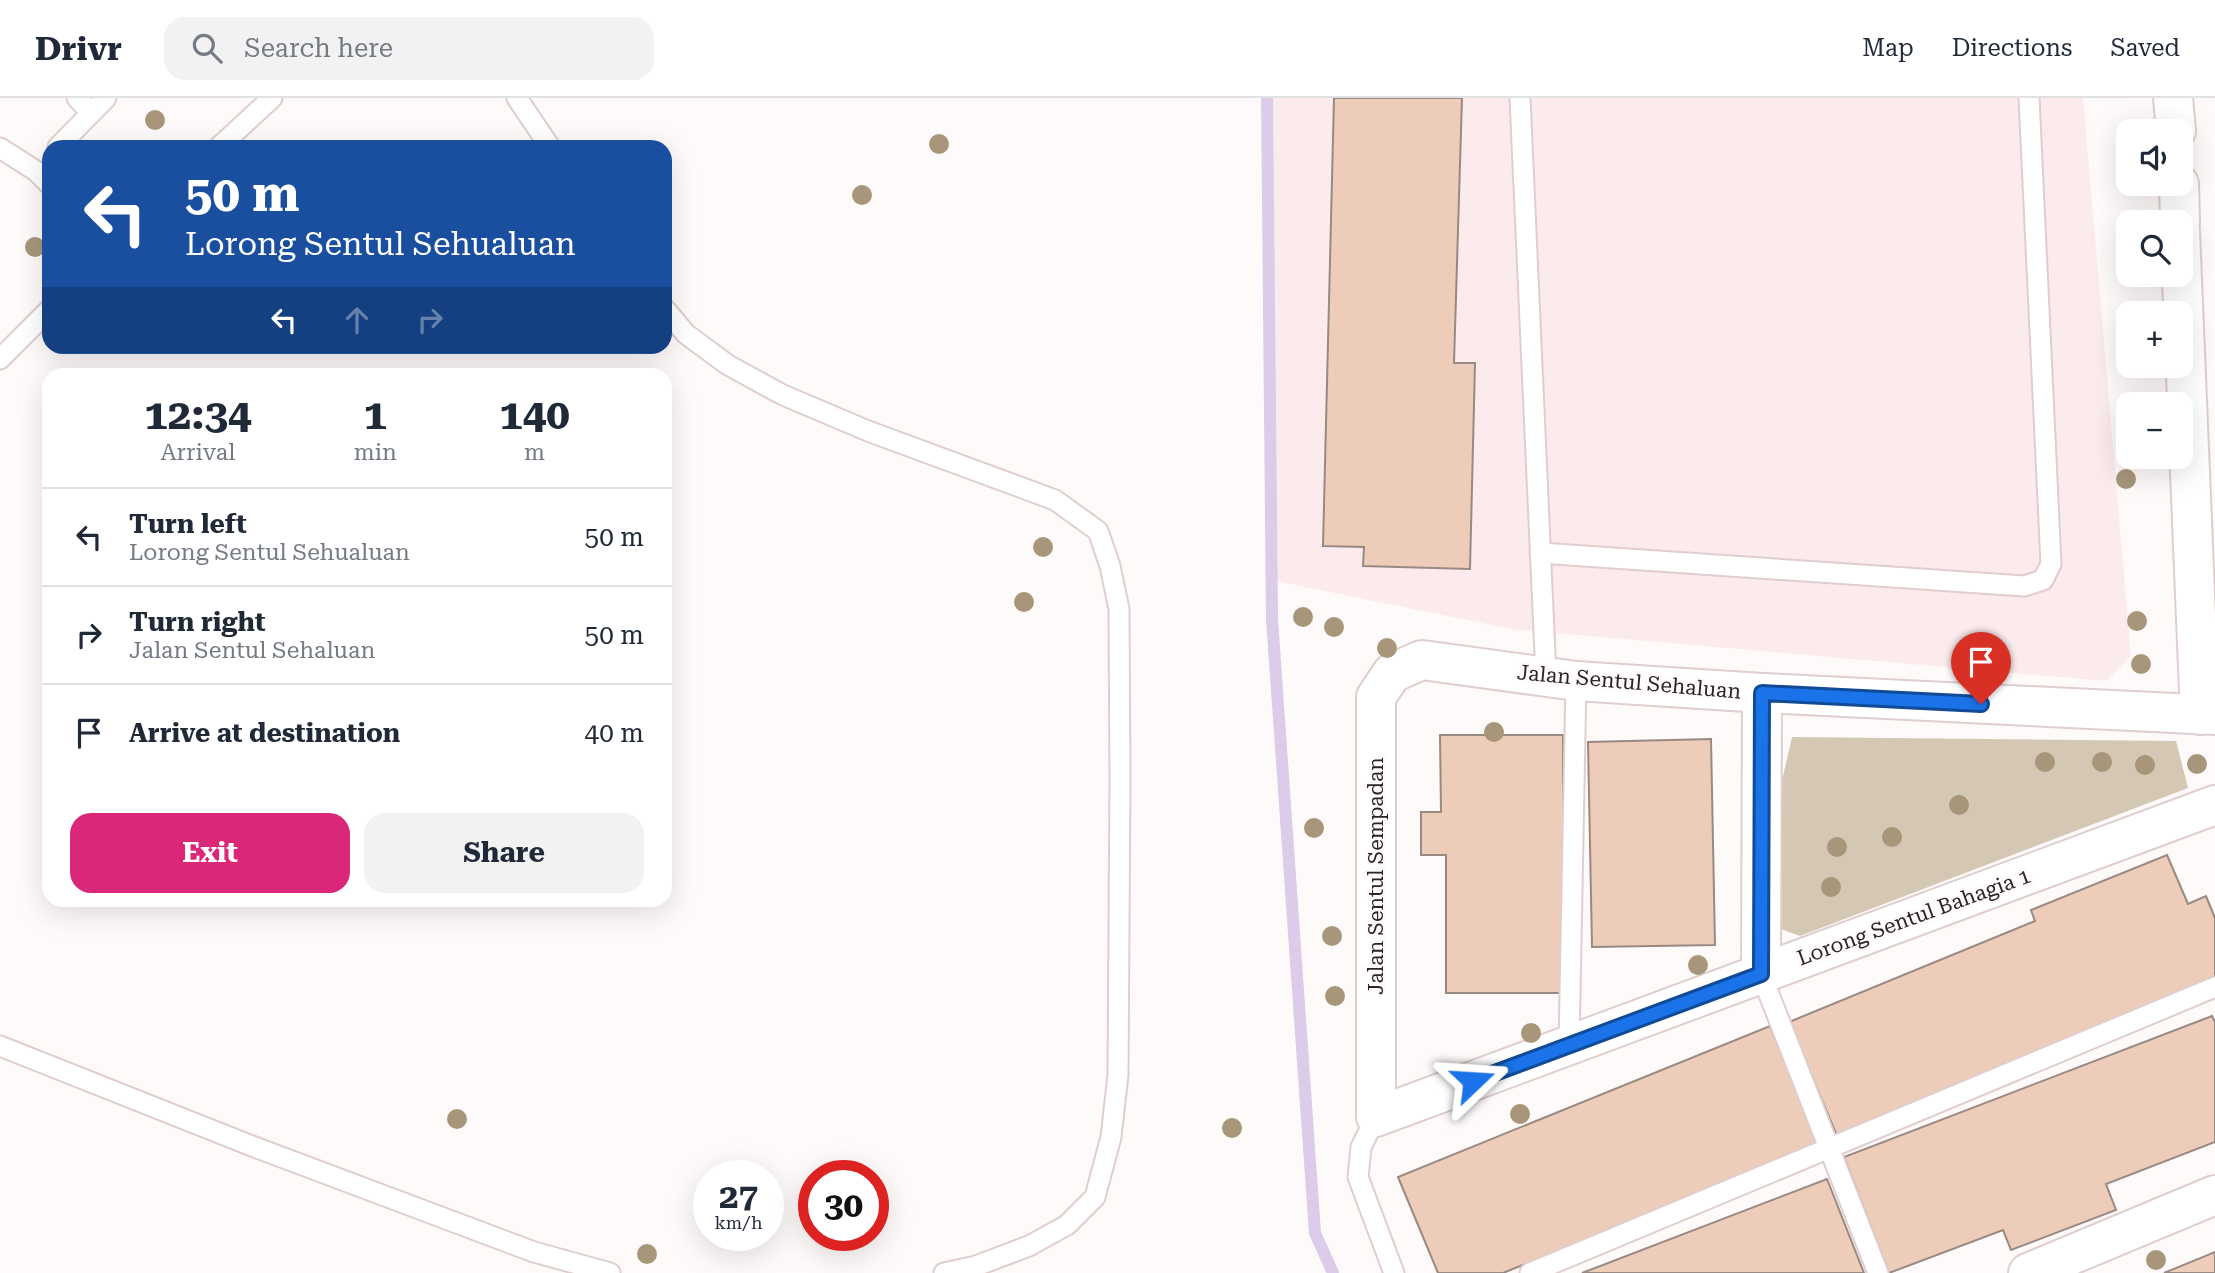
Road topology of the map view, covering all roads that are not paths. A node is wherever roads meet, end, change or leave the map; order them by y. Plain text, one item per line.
1 (77, 98) edge
2 (106, 98) edge
3 (272, 98) edge
4 (517, 98) edge
5 (1520, 98) edge
6 (2029, 98) edge
7 (2173, 98) edge
8 (91, 113) junction
9 (2175, 119) edge
10 (65, 140) edge
11 (227, 140) edge
12 (545, 140) edge
13 (0, 148) edge
14 (42, 169) edge
15 (2183, 287) edge
16 (42, 317) edge
17 (672, 317) edge
18 (0, 359) edge
19 (1540, 553) junction
20 (1422, 660) joint
21 (1561, 679) junction
22 (1762, 693) junction
23 (2207, 715) edge
24 (2215, 805) edge
25 (1761, 974) junction
26 (2215, 987) edge
27 (1569, 1045) junction
28 (0, 1046) edge
29 (1376, 1117) junction
30 (1829, 1150) junction
31 (2215, 1195) edge
32 (610, 1273) edge
33 (944, 1273) edge
34 (1394, 1273) edge
35 (1530, 1273) edge
36 (1878, 1273) edge
37 (2028, 1273) edge

1 - 8 lane
2 - 8 lane
3 - 11 lane
4 - 12 lane
5 - 19 lane
6 - 19 lane
7 - 9 street
8 - 10 lane
13 - 14 lane
15 - 23 street
16 - 18 lane
17 - 33 lane
19 - 21 lane
20 - 21 street, Jalan Sentul Sehaluan
20 - 29 street, Jalan Sentul Sempadan
21 - 22 street, Jalan Sentul Sehaluan
21 - 27 lane
22 - 23 street, Jalan Sentul Sehaluan
22 - 25 street
24 - 25 street, Lorong Sentul Bahagia 1
25 - 27 street, Lorong Sentul Bahagia 1
25 - 30 lane
26 - 30 lane
27 - 29 street, Lorong Sentul Bahagia 1
28 - 32 lane
29 - 34 lane
30 - 35 lane
30 - 36 lane
31 - 37 street

